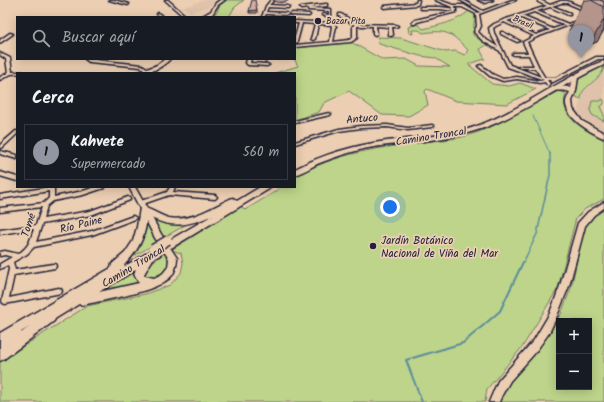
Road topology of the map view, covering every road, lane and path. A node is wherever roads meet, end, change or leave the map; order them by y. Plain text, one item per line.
1 (110, 0) edge
2 (166, 0) edge
3 (223, 0) edge
4 (272, 0) edge
5 (276, 0) edge
6 (285, 0) edge
7 (406, 0) edge
8 (418, 0) edge
9 (436, 0) edge
10 (461, 0) edge
11 (479, 0) edge
12 (492, 0) edge
13 (515, 0) edge
14 (539, 1) dead end
15 (128, 4) dead end
16 (407, 4) junction
17 (326, 5) dead end
18 (267, 6) junction
19 (453, 6) junction
20 (549, 6) junction
21 (288, 7) dead end
22 (384, 7) dead end
23 (301, 8) dead end
24 (310, 8) junction
25 (421, 8) dead end
26 (455, 10) junction
27 (591, 10) edge
28 (482, 11) junction
29 (535, 11) junction
30 (264, 13) junction
31 (158, 14) dead end
32 (287, 14) dead end
33 (292, 14) dead end
34 (477, 14) junction
35 (569, 14) dead end
36 (309, 15) junction
37 (323, 15) dead end
38 (340, 15) dead end
39 (161, 16) edge
40 (185, 16) edge
41 (205, 16) edge
42 (263, 16) edge
43 (520, 16) junction
44 (582, 20) dead end
45 (504, 21) junction
46 (296, 22) edge
47 (302, 22) junction
48 (308, 22) junction
49 (317, 23) junction
50 (414, 23) dead end
51 (358, 25) junction
52 (374, 25) junction
53 (568, 25) junction
54 (390, 26) junction
55 (396, 26) dead end
56 (553, 30) junction
57 (11, 34) dead end
58 (375, 34) dead end
59 (502, 34) dead end
60 (391, 35) dead end
61 (536, 36) junction
62 (296, 39) edge
63 (313, 39) dead end
64 (518, 41) junction
65 (0, 42) edge
66 (509, 42) dead end
67 (525, 42) junction
68 (331, 43) junction
69 (296, 46) edge
70 (500, 50) junction
71 (0, 54) edge
72 (514, 54) dead end
73 (531, 54) junction
74 (604, 59) edge
75 (88, 60) edge
76 (167, 60) edge
77 (249, 61) edge
78 (604, 63) edge
79 (267, 65) dead end
80 (480, 66) dead end
81 (521, 66) dead end
82 (537, 67) junction
83 (148, 70) junction
84 (143, 72) edge
85 (10, 73) junction
86 (16, 73) edge
87 (575, 77) junction
88 (0, 79) edge
89 (555, 79) junction
90 (548, 84) junction
91 (573, 91) junction
92 (329, 114) dead end
93 (296, 122) edge
94 (432, 126) dead end
95 (16, 133) edge
96 (604, 136) edge
97 (296, 143) edge
98 (0, 147) edge
99 (0, 152) edge
100 (16, 157) edge
101 (296, 167) edge
102 (296, 172) edge
103 (0, 174) edge
104 (16, 179) edge
105 (51, 188) edge
106 (99, 188) edge
107 (133, 188) edge
108 (172, 188) edge
109 (255, 188) edge
110 (264, 188) edge
111 (170, 192) junction
112 (0, 197) edge
113 (215, 197) dead end
114 (51, 199) junction
115 (128, 199) dead end
116 (233, 200) junction
117 (44, 205) junction
118 (604, 205) edge
119 (142, 206) junction
120 (0, 210) edge
121 (133, 218) dead end
122 (38, 225) junction
123 (0, 232) edge
124 (170, 242) junction
125 (32, 245) junction
126 (154, 251) junction
127 (0, 254) edge
128 (18, 256) junction
129 (10, 261) junction
130 (52, 266) dead end
131 (0, 267) edge
132 (11, 273) junction
133 (164, 277) junction
134 (59, 291) dead end
135 (68, 302) junction
136 (50, 317) junction
137 (0, 339) edge
138 (0, 347) edge
139 (0, 355) edge
140 (494, 402) edge

1 - 15 street
2 - 40 street
3 - 41 main road
4 - 18 street
5 - 6 main road
7 - 16 street
8 - 16 street
9 - 19 street
10 - 28 street
11 - 12 street
13 - 28 street
14 - 20 street
16 - 22 street
17 - 24 street
18 - 21 street
18 - 30 street
19 - 26 street
19 - 34 street
20 - 27 street
20 - 29 street
20 - 35 street
23 - 24 street
24 - 36 street
24 - 37 street
25 - 26 street
26 - 50 street
28 - 34 street
29 - 43 street
29 - 53 street
30 - 32 street
30 - 42 street
31 - 39 street
33 - 36 street
34 - 70 street
36 - 48 street
38 - 51 street
43 - 45 street
43 - 56 street
44 - 53 street
45 - 61 street, Brasil
45 - 70 street
46 - 47 street
47 - 48 street
47 - 62 street
48 - 49 street
49 - 63 street
49 - 68 street
51 - 52 street
51 - 68 street
52 - 54 street
52 - 58 street
53 - 56 street
54 - 55 street
54 - 60 street
56 - 61 street
57 - 65 street
59 - 64 street
61 - 67 street
64 - 66 street
64 - 67 street
67 - 73 street
68 - 69 street
70 - 90 street
71 - 85 street
72 - 73 street
73 - 82 street
74 - 89 street, Camino Troncal
74 - 90 main road, Camino Troncal
75 - 83 street
76 - 83 main road
77 - 79 street
78 - 87 main road, Camino Troncal
80 - 90 street
81 - 82 street
82 - 90 street
83 - 84 main road
85 - 86 street
85 - 88 street
87 - 90 main road, Camino Troncal
87 - 91 main road
89 - 90 street, Camino Troncal
89 - 90 street, Camino Troncal
90 - 91 main road
90 - 101 main road, Camino Troncal
90 - 102 main road, Camino Troncal
91 - 96 main road
92 - 93 street
94 - 97 street, Antuco
95 - 98 street
99 - 100 street
103 - 104 street
105 - 112 street
105 - 114 street
106 - 114 street
107 - 119 main road
108 - 111 street
109 - 116 main road, Camino Troncal
110 - 124 main road, Camino Troncal
111 - 113 street
111 - 119 street
114 - 117 street, Tomé
115 - 122 street
116 - 119 main road
116 - 124 main road, Camino Troncal
117 - 120 street
117 - 122 street, Tomé
118 - 140 main road
119 - 133 main road
119 - 135 main road
121 - 125 street, Río Paine
122 - 123 street
122 - 125 street, Tomé
124 - 126 main road, Camino Troncal
125 - 128 street, Tomé
126 - 133 main road
126 - 135 main road, Camino Troncal
127 - 128 street
128 - 129 street, Tomé
129 - 131 street, Tomé
129 - 132 street
130 - 132 street
132 - 134 street
133 - 135 main road
135 - 136 main road, Camino Troncal
135 - 137 main road, Camino Troncal
136 - 138 main road, Camino Troncal
136 - 139 highway

